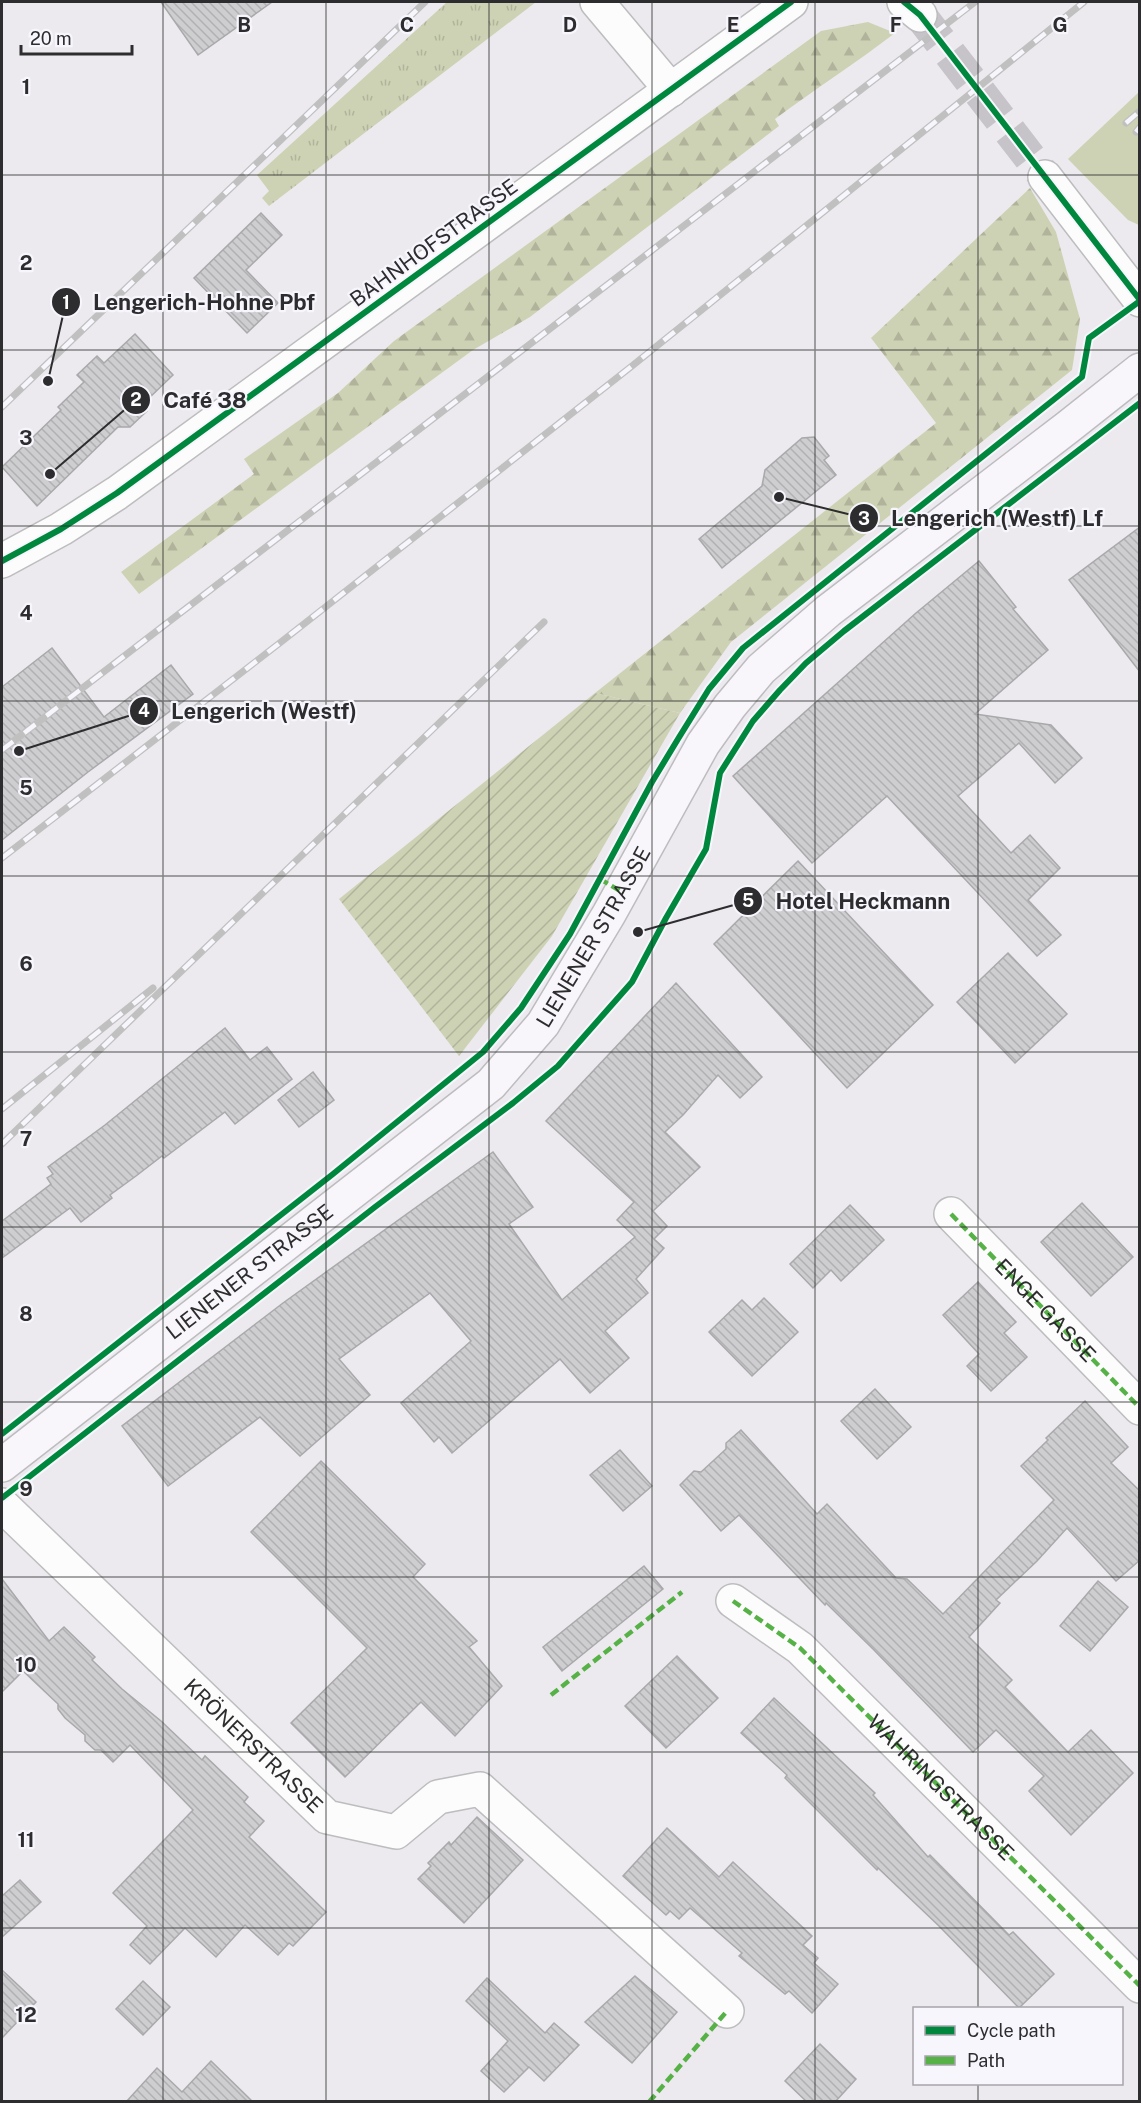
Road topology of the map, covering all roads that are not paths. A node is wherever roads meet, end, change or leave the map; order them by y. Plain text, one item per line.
1 (597, 2) edge
2 (791, 2) edge
3 (671, 90) junction
4 (1045, 177) tunnel mouth
5 (1140, 300) edge
6 (1140, 370) edge
7 (2, 561) edge
8 (951, 1214) dead end
9 (1140, 1408) edge
10 (2, 1465) edge
11 (2, 1504) edge
12 (733, 1601) dead end
13 (1140, 1986) edge
14 (727, 2011) dead end

1 - 3 street
2 - 3 street, BAHNHOFSTRASSE
3 - 7 street, BAHNHOFSTRASSE
4 - 5 street
6 - 10 street, LIENENER STRASSE
8 - 9 street, ENGE GASSE
11 - 14 street, KRÖNERSTRASSE
12 - 13 street, WAHRINGSTRASSE

